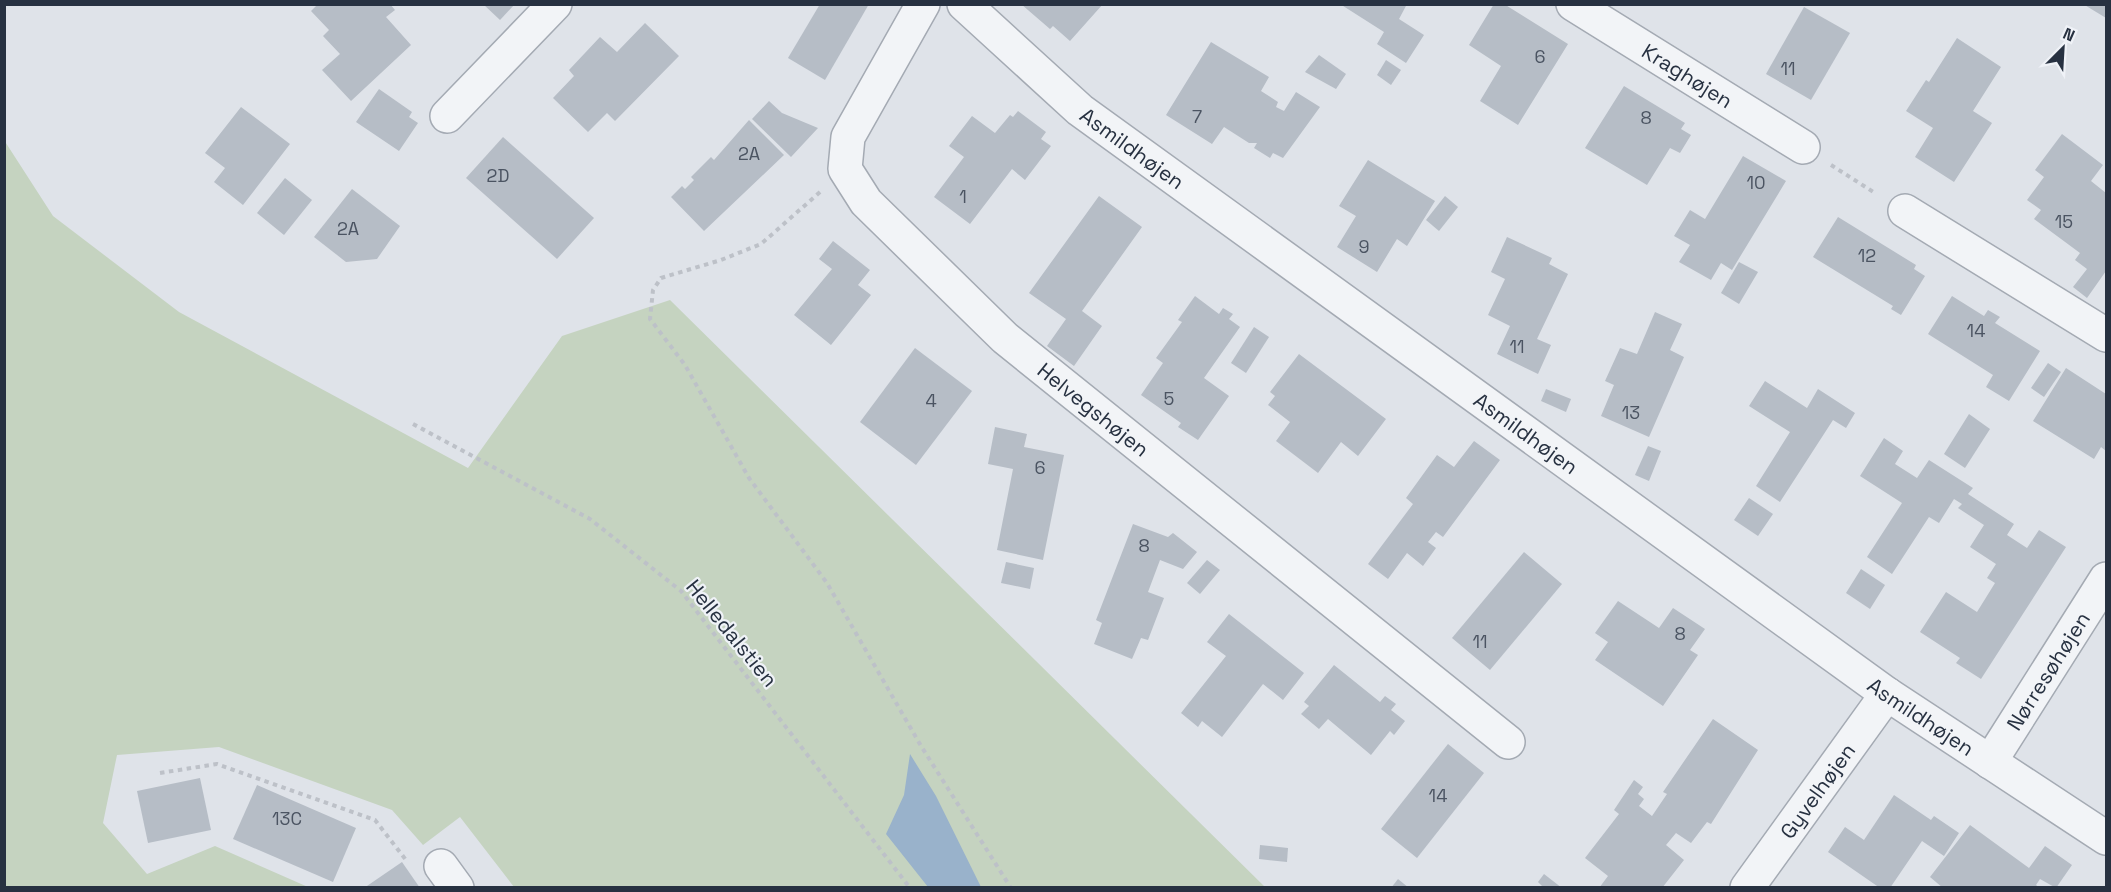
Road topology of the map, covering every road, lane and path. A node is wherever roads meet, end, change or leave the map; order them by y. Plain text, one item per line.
1 (555, 4) edge
2 (923, 4) edge
3 (964, 4) edge
4 (1573, 4) edge
5 (447, 116) dead end
6 (1803, 147) joint
7 (845, 169) junction
8 (1905, 211) joint
9 (2106, 334) edge
10 (413, 424) dead end
11 (2106, 579) edge
12 (1887, 694) junction
13 (1508, 742) dead end
14 (1990, 762) junction
15 (160, 772) dead end
16 (2106, 838) edge
17 (449, 877) edge
18 (910, 888) edge
19 (1011, 888) edge
20 (1747, 888) edge

1 - 5 street
2 - 7 street
3 - 12 street, Asmildhøjen
4 - 6 street, Kraghøjen
6 - 8 path
7 - 13 street, Helvegshøjen
7 - 19 path
8 - 9 street
10 - 18 path, Helledalstien
11 - 14 street, Nørresøhøjen
12 - 14 street, Asmildhøjen
12 - 20 street, Gyvelhøjen
14 - 16 street, Asmildhøjen
15 - 17 path

